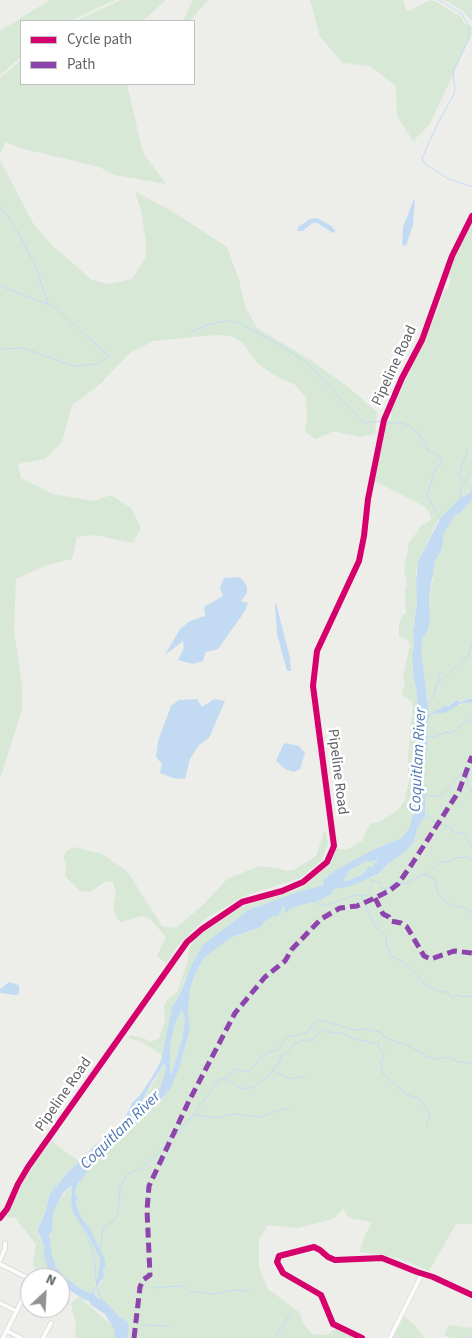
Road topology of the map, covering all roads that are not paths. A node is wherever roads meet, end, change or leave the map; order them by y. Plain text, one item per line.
1 (472, 216) edge
2 (0, 1218) edge
3 (5, 1243) dead end
4 (0, 1260) edge
5 (0, 1264) edge
6 (20, 1273) edge
7 (422, 1274) junction
8 (472, 1295) edge
9 (0, 1303) edge
10 (20, 1303) edge
11 (16, 1311) junction
12 (51, 1323) dead end
13 (7, 1331) junction
14 (3, 1338) edge
15 (21, 1338) edge
16 (43, 1338) edge
17 (362, 1338) edge
18 (390, 1338) edge

1 - 2 street, Pipeline Road
3 - 4 street
5 - 6 street
7 - 8 street
7 - 17 street
7 - 18 street
9 - 11 street
10 - 11 street
11 - 13 street
12 - 16 street
13 - 14 street
13 - 15 street

